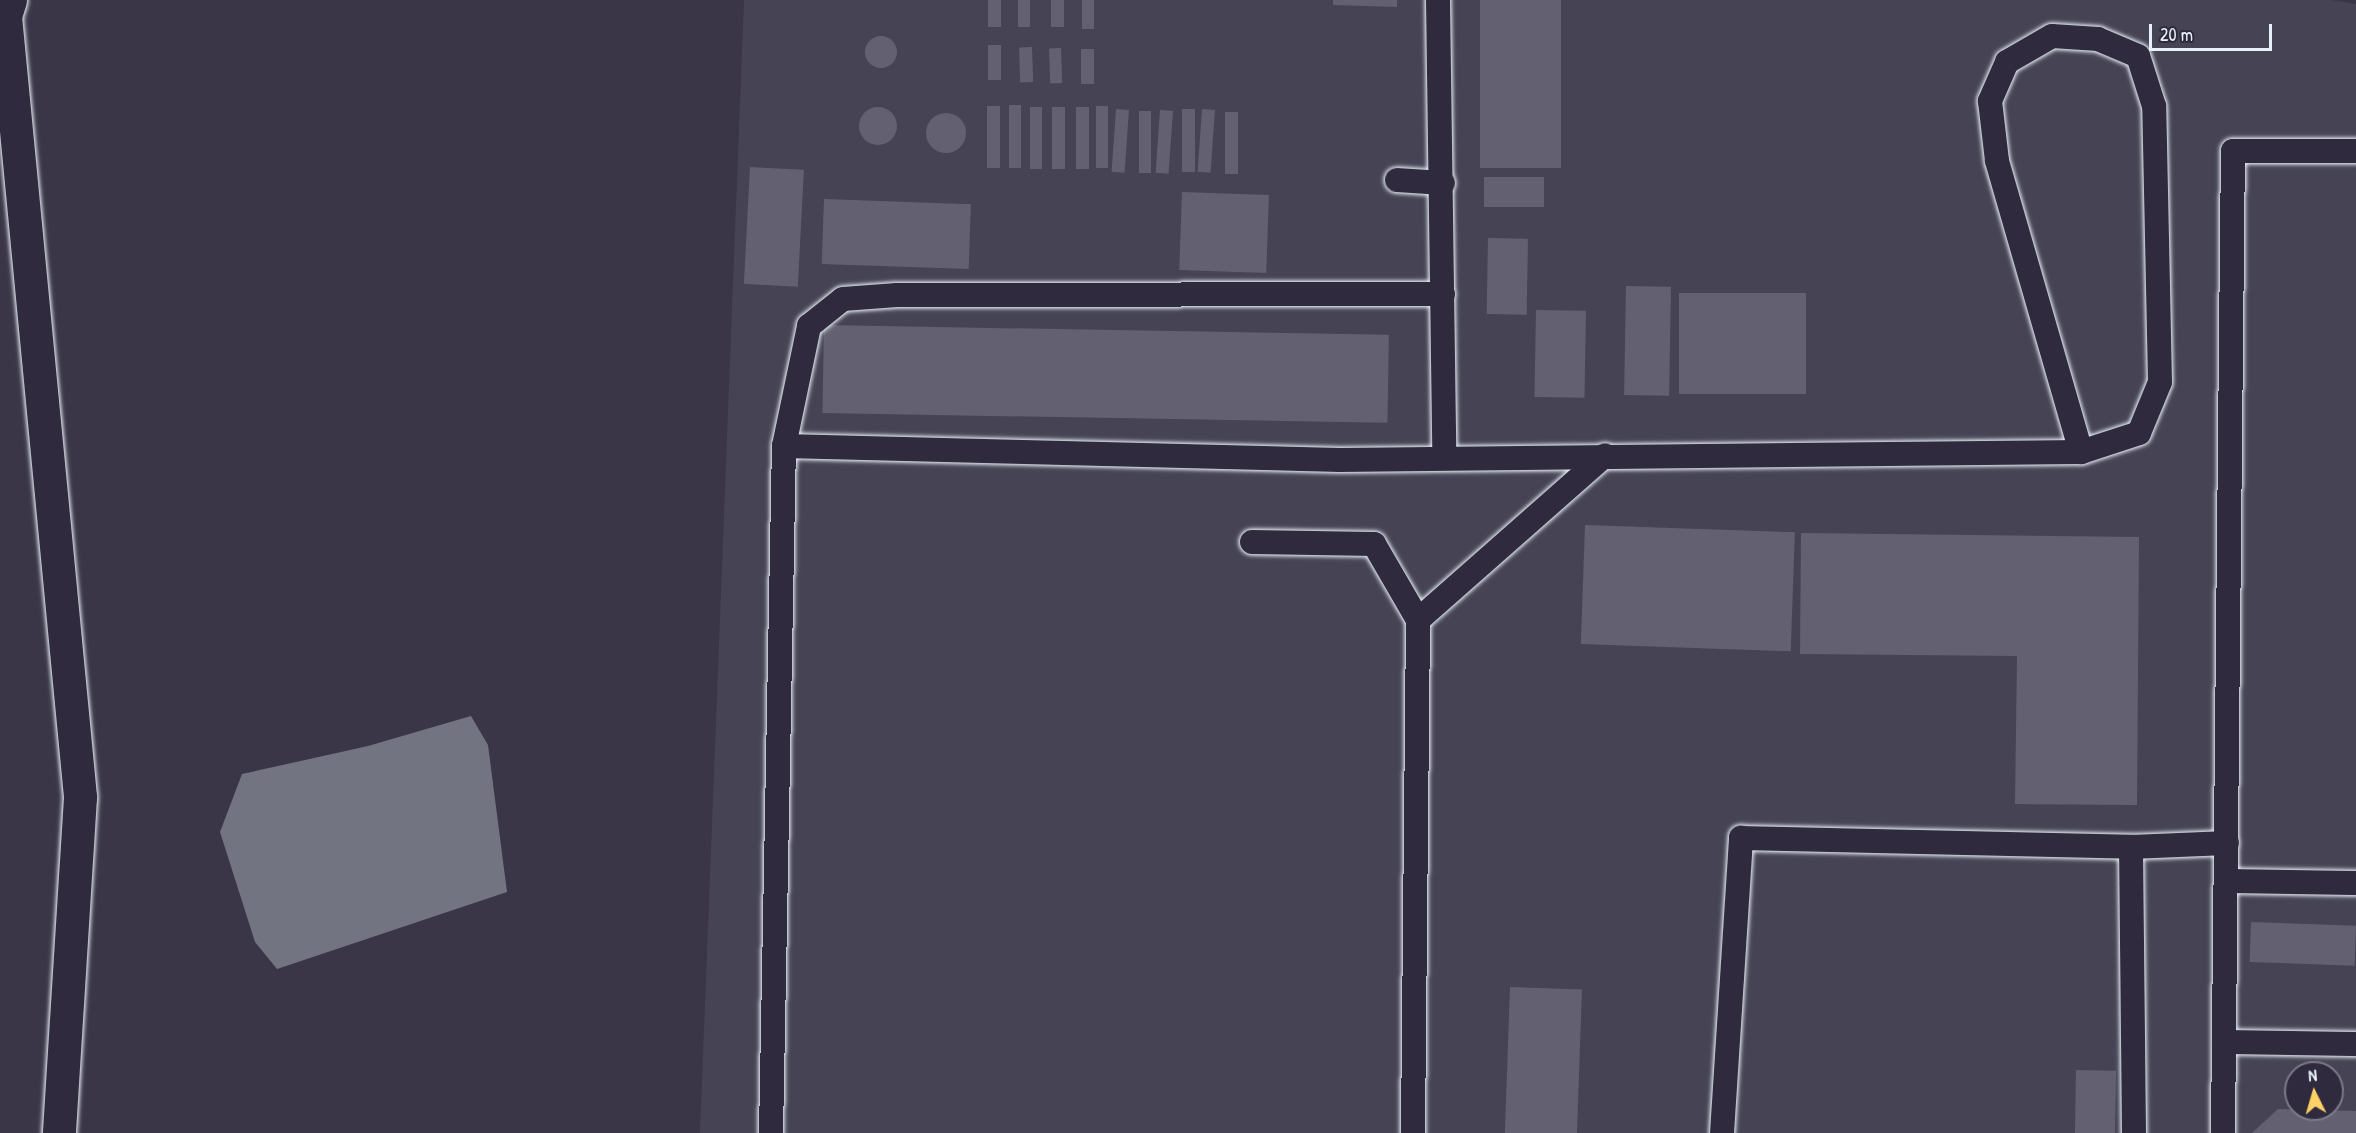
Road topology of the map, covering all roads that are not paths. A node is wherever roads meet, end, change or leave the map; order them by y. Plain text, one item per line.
1 (10, 0) edge
2 (1438, 0) edge
3 (2356, 151) edge
4 (1397, 180) dead end
5 (1443, 183) junction
6 (1443, 294) junction
7 (784, 446) junction
8 (2081, 452) junction
9 (1605, 455) junction
10 (1444, 458) junction
11 (1252, 542) dead end
12 (1418, 621) junction
13 (2228, 843) junction
14 (2131, 847) junction
15 (2226, 880) junction
16 (2356, 883) edge
17 (2224, 1042) junction
18 (2356, 1044) edge
19 (59, 1133) edge
20 (771, 1133) edge
21 (1413, 1133) edge
22 (1722, 1133) edge
23 (2134, 1133) edge
24 (2223, 1133) edge

1 - 19 street
2 - 5 lane
3 - 13 lane
4 - 5 lane
5 - 6 lane
6 - 7 lane
6 - 10 lane
7 - 10 lane
7 - 20 lane
8 - 8 lane
8 - 9 lane
9 - 10 lane
9 - 12 lane
11 - 12 lane
12 - 21 lane
13 - 14 lane
13 - 15 lane
14 - 22 lane
14 - 23 lane
15 - 16 lane
15 - 17 lane
17 - 18 lane
17 - 24 lane

